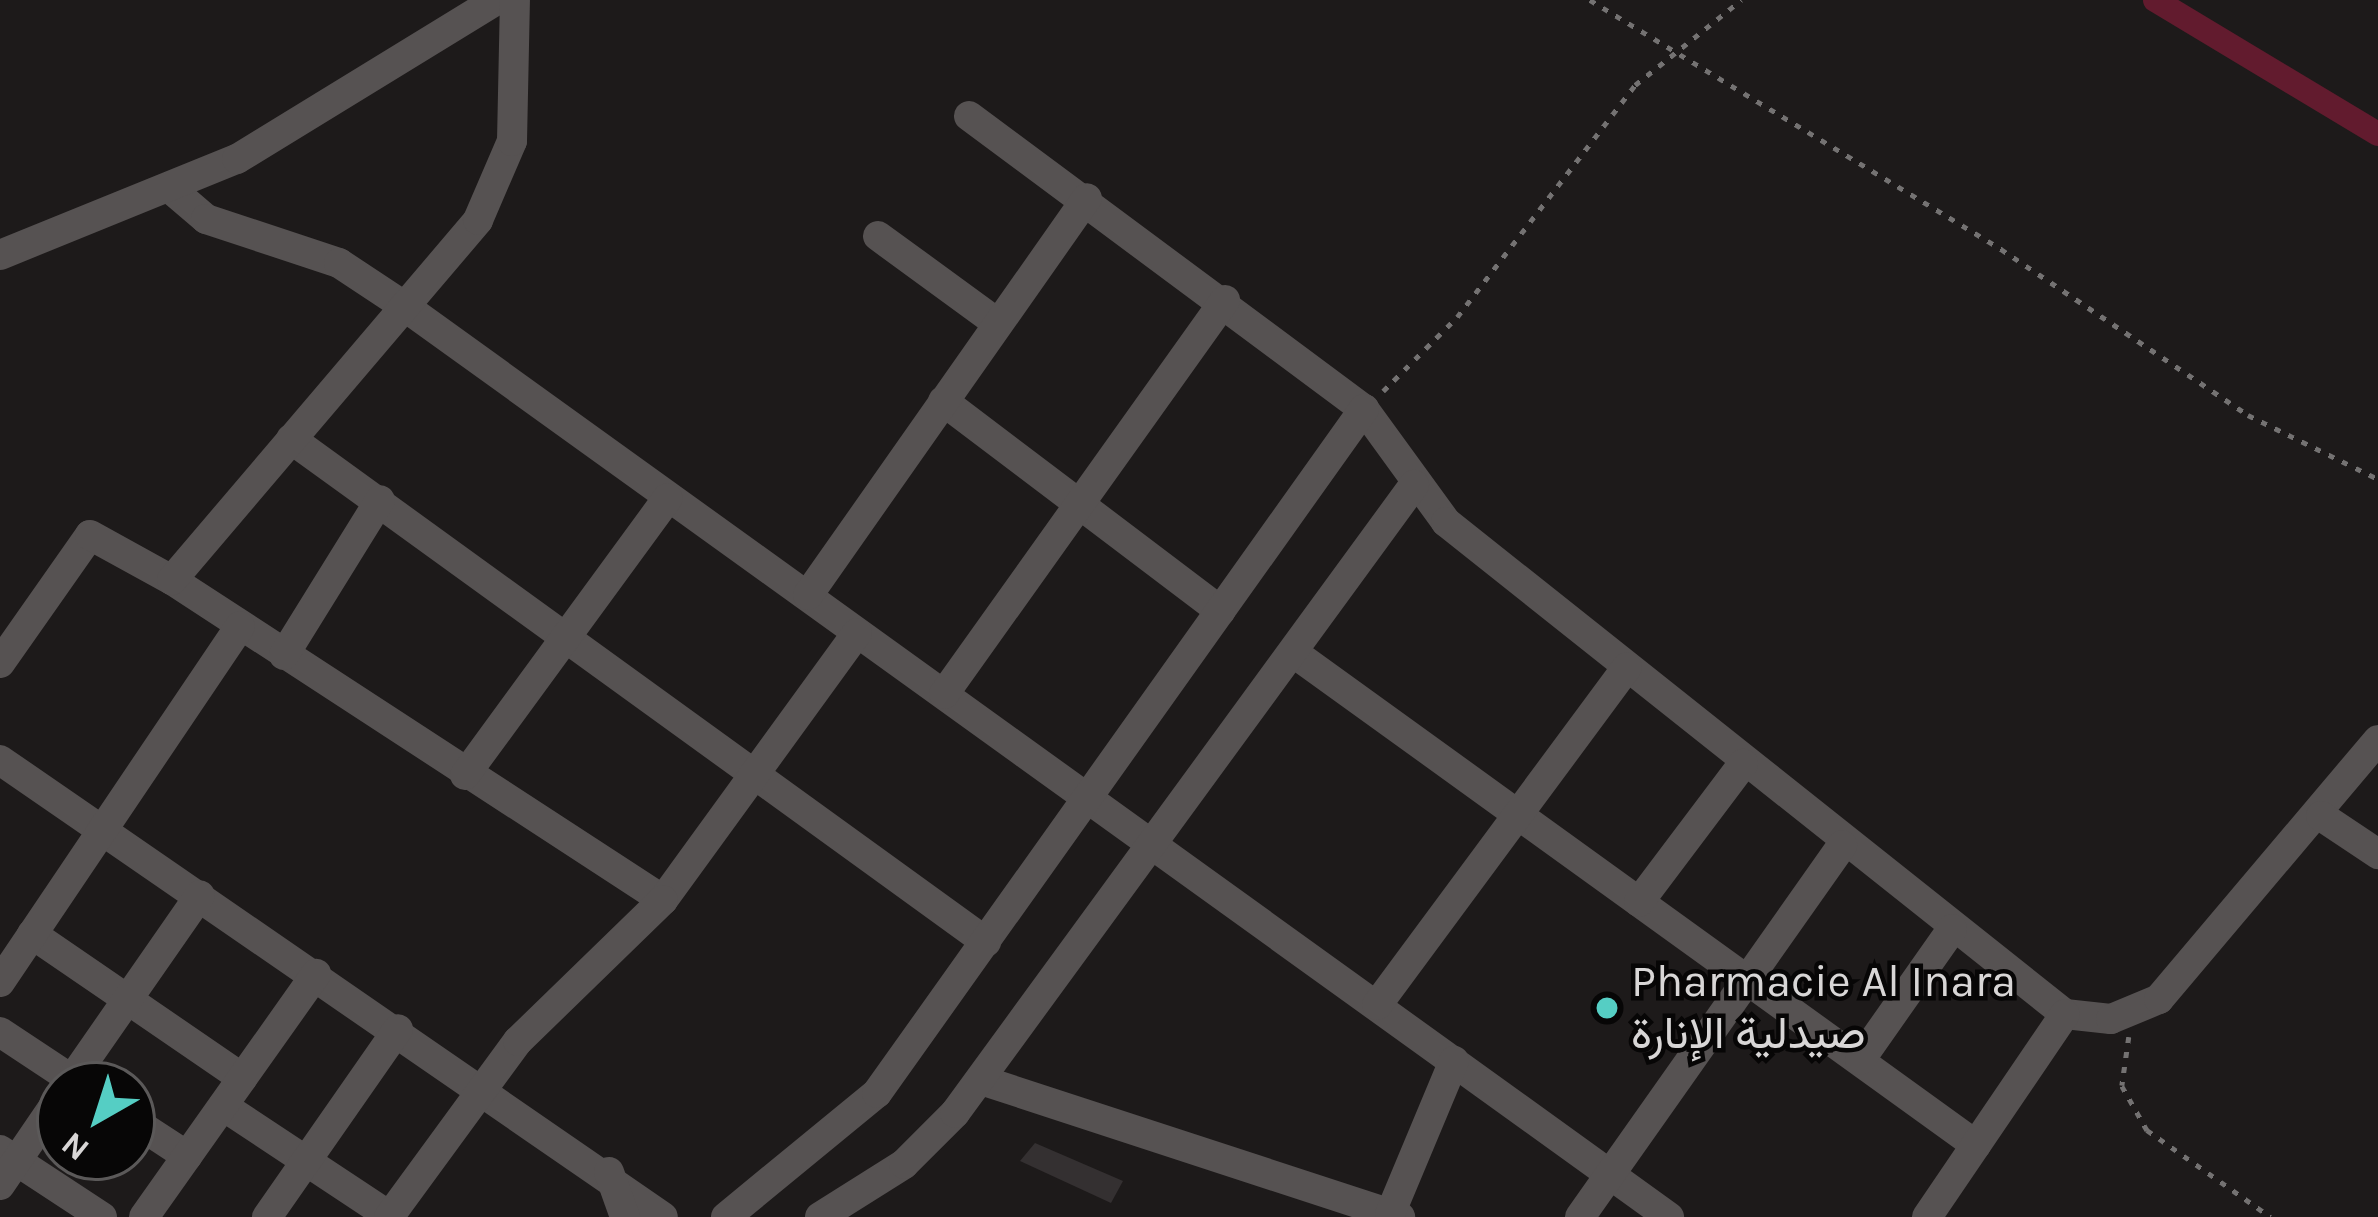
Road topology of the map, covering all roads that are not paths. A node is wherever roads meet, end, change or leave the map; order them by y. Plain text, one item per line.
1 (496, 0) edge
2 (514, 0) edge
3 (969, 116) dead end
4 (171, 189) junction
5 (1087, 198) junction
6 (878, 236) dead end
7 (0, 255) edge
8 (1225, 300) junction
9 (404, 306) junction
10 (996, 322) junction
11 (943, 401) junction
12 (1364, 409) junction
13 (291, 439) junction
14 (1414, 485) junction
15 (668, 498) junction
16 (380, 500) junction
17 (1083, 506) junction
18 (172, 580) junction
19 (808, 595) junction
20 (1221, 610) junction
21 (240, 626) junction
22 (857, 633) junction
23 (568, 634) junction
24 (1294, 652) junction
25 (284, 655) junction
26 (0, 663) edge
27 (1627, 668) junction
28 (944, 694) junction
29 (2378, 740) edge
30 (0, 761) edge
31 (1743, 764) junction
32 (758, 772) junction
33 (465, 775) junction
34 (1089, 798) junction
35 (1518, 814) junction
36 (2321, 816) junction
37 (103, 829) junction
38 (1154, 842) junction
39 (1842, 844) junction
40 (2378, 854) edge
41 (200, 895) junction
42 (663, 900) junction
43 (1640, 902) junction
44 (1952, 929) junction
45 (32, 934) junction
46 (986, 942) junction
47 (316, 974) junction
48 (1747, 979) junction
49 (0, 982) edge
50 (127, 999) junction
51 (1377, 1004) junction
52 (2065, 1014) junction
53 (398, 1029) junction
54 (0, 1033) edge
55 (1859, 1060) junction
56 (36, 1061) edge
57 (87, 1061) edge
58 (1454, 1061) junction
59 (242, 1078) junction
60 (981, 1080) junction
61 (481, 1085) junction
62 (223, 1106) junction
63 (36, 1128) edge
64 (156, 1136) edge
65 (1976, 1145) junction
66 (187, 1156) junction
67 (306, 1161) junction
68 (6, 1165) edge
69 (609, 1172) junction
70 (1610, 1174) junction
71 (150, 1215) edge
72 (1395, 1215) edge
73 (102, 1217) edge
74 (267, 1217) edge
75 (389, 1217) edge
76 (626, 1217) edge
77 (663, 1217) edge
78 (726, 1217) edge
79 (820, 1217) edge
80 (1580, 1217) edge
81 (1669, 1217) edge
82 (1927, 1217) edge

1 - 4 street
2 - 9 street
3 - 5 street
4 - 7 street
4 - 9 street
5 - 8 street
5 - 10 street
6 - 10 street
8 - 12 street
8 - 17 street
9 - 13 street
9 - 15 street
10 - 11 street
11 - 17 street
11 - 19 street
12 - 14 street
12 - 20 street
13 - 16 street
13 - 18 street
14 - 24 street
14 - 27 street
15 - 19 street
15 - 23 street
16 - 23 street
16 - 25 street
17 - 20 street
17 - 28 street
18 - 21 street
18 - 26 street
19 - 22 street
20 - 34 street
21 - 25 street
21 - 37 street
22 - 28 street
22 - 32 street
23 - 32 street
23 - 33 street
24 - 35 street
24 - 38 street
25 - 33 street
27 - 31 street
27 - 35 street
28 - 34 street
29 - 36 street
30 - 37 street
31 - 39 street
31 - 43 street
32 - 42 street
32 - 46 street
33 - 42 street
34 - 38 street
34 - 46 street
35 - 43 street
35 - 51 street
36 - 40 street
36 - 52 street
37 - 41 street
37 - 45 street
38 - 51 street
38 - 60 street
39 - 44 street
39 - 48 street
41 - 47 street
41 - 50 street
42 - 61 street
43 - 48 street
44 - 52 street
44 - 55 street
45 - 49 street
45 - 50 street
46 - 78 street
47 - 53 street
47 - 59 street
48 - 55 street
48 - 70 street
50 - 57 street
50 - 59 street
51 - 58 street
52 - 65 street
53 - 61 street
53 - 67 street
54 - 56 street
55 - 65 street
58 - 70 street
58 - 72 street
59 - 62 street
60 - 72 street
60 - 79 street
61 - 69 street
61 - 75 street
62 - 66 street
62 - 67 street
63 - 68 street
64 - 66 street
65 - 82 street
66 - 71 street
67 - 74 street
67 - 75 street
68 - 73 street
69 - 76 street
69 - 77 street
70 - 80 street
70 - 81 street

